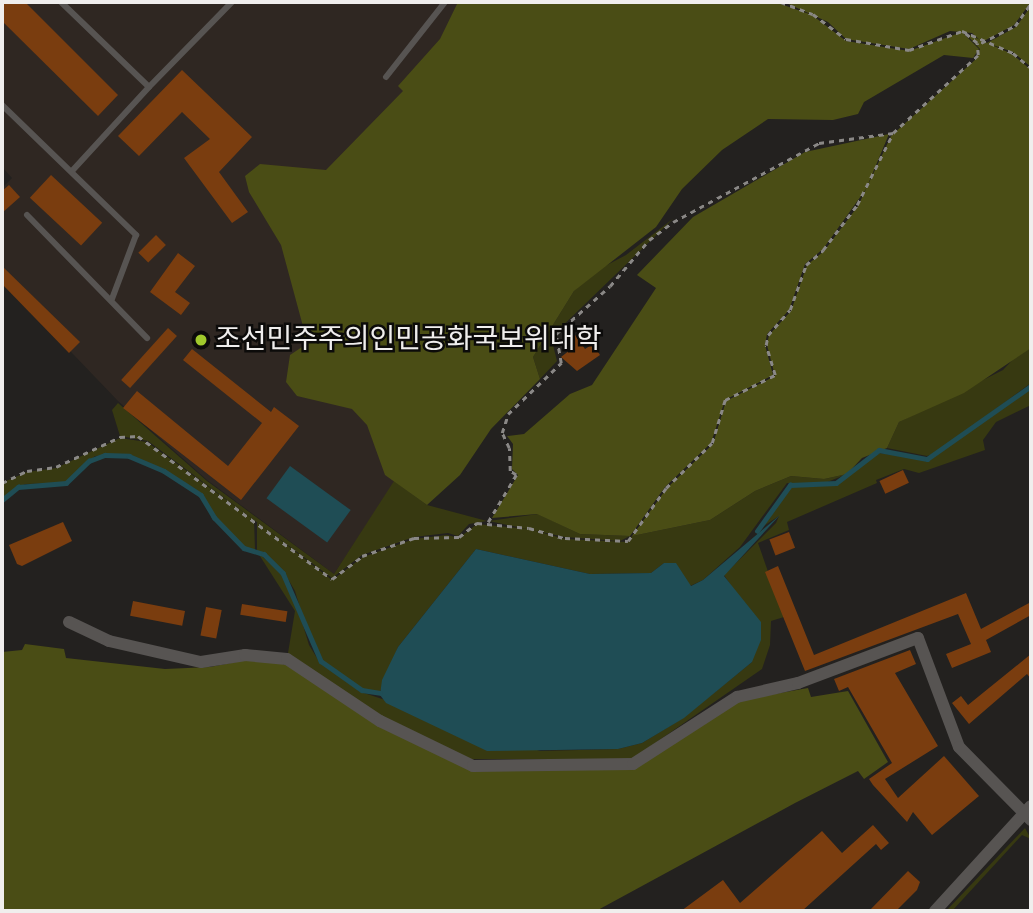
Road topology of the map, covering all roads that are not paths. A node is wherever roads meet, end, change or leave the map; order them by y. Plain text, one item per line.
1 (61, 2) edge
2 (232, 2) edge
3 (445, 2) edge
4 (386, 77) dead end
5 (149, 87) junction
6 (2, 105) edge
7 (72, 171) junction
8 (27, 215) dead end
9 (112, 299) junction
10 (147, 338) dead end
11 (69, 621) dead end
12 (1029, 813) edge
13 (936, 911) edge

1 - 5 lane
2 - 5 lane
3 - 4 lane
5 - 7 lane
6 - 7 lane
7 - 9 lane
8 - 9 lane
9 - 10 lane
11 - 12 street
12 - 13 street

